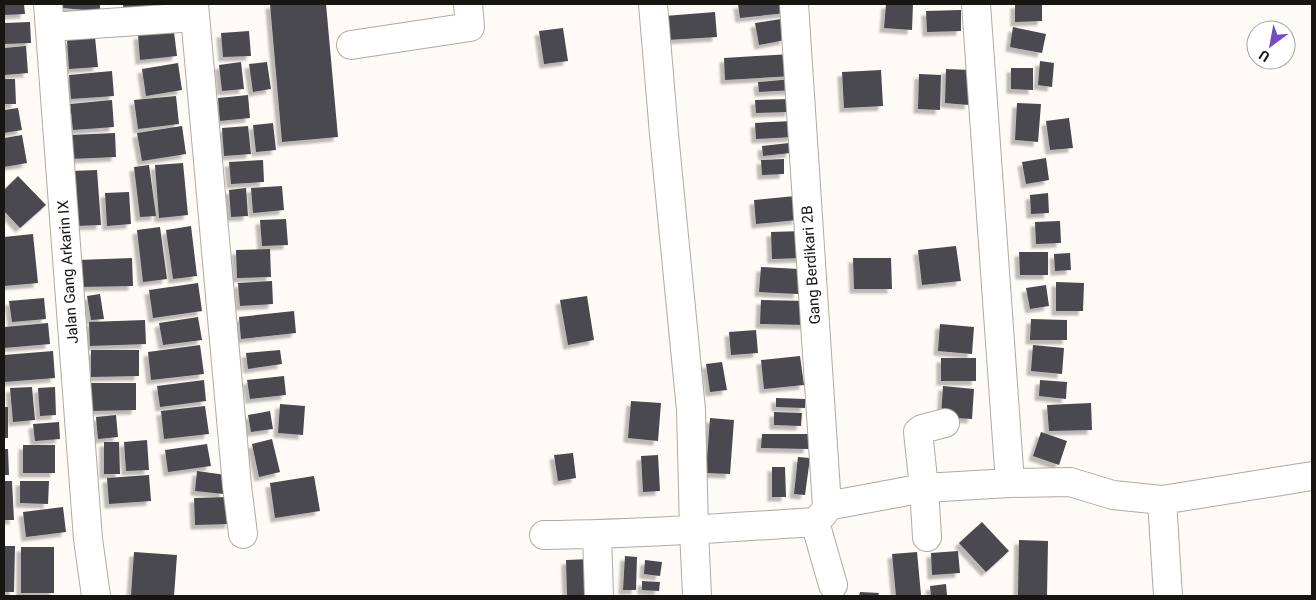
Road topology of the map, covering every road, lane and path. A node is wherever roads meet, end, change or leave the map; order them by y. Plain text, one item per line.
1 (468, 4) edge
2 (653, 4) edge
3 (794, 4) edge
4 (976, 4) edge
5 (194, 10) edge
6 (49, 15) edge
7 (351, 45) dead end
8 (945, 423) dead end
9 (1312, 476) edge
10 (1010, 483) junction
11 (924, 488) junction
12 (1162, 500) junction
13 (821, 514) junction
14 (694, 530) junction
15 (243, 534) dead end
16 (597, 534) junction
17 (544, 535) dead end
18 (927, 537) dead end
19 (834, 585) dead end
20 (96, 596) edge
21 (599, 596) edge
22 (697, 596) edge
23 (1168, 596) edge

1 - 7 street
2 - 14 street
3 - 13 street, Gang Berdikari 2B
4 - 10 street
5 - 6 street
5 - 15 street
6 - 20 street, Jalan Gang Arkarin IX
8 - 11 street
9 - 12 street
10 - 11 street
10 - 12 street
11 - 13 street
11 - 18 street
12 - 23 street
13 - 14 street
13 - 19 street, Gang Berdikari 2B
14 - 16 street
14 - 22 street
16 - 17 street
16 - 21 street

